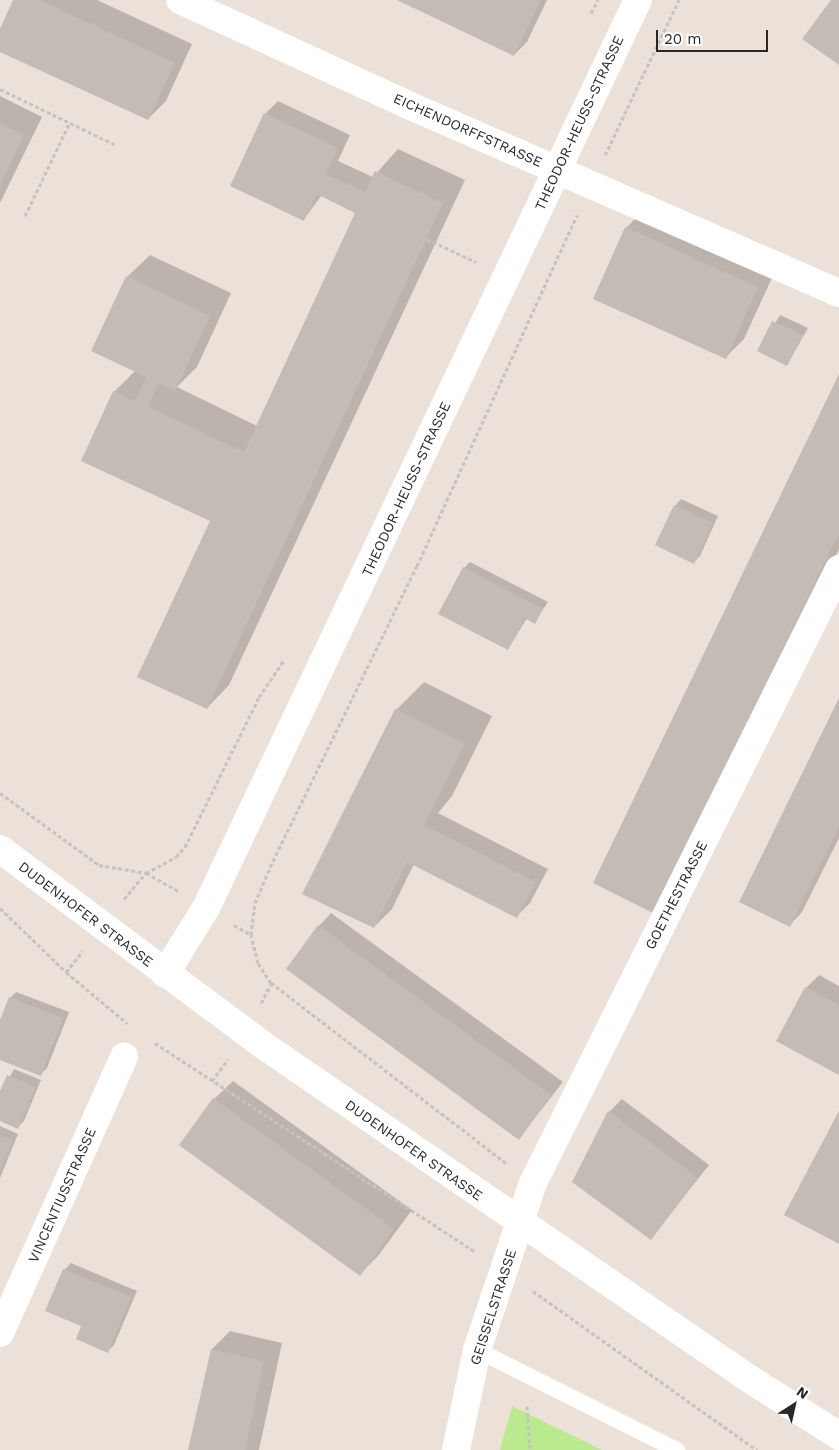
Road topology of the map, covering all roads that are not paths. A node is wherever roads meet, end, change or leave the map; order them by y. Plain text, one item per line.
1 (180, 0) edge
2 (638, 0) edge
3 (557, 169) junction
4 (839, 293) edge
5 (839, 570) edge
6 (0, 849) edge
7 (165, 974) junction
8 (124, 1056) dead end
9 (520, 1223) junction
10 (0, 1333) edge
11 (477, 1350) junction
12 (839, 1436) edge
13 (456, 1450) edge
14 (677, 1450) edge

1 - 3 main road, EICHENDORFFSTRASSE
2 - 3 main road, THEODOR-HEUSS-STRASSE
3 - 4 main road, EICHENDORFFSTRASSE
3 - 7 main road, THEODOR-HEUSS-STRASSE
5 - 9 main road, GOETHESTRASSE
6 - 7 main road, DUDENHOFER STRASSE
7 - 9 main road, DUDENHOFER STRASSE
8 - 10 main road, VINCENTIUSSTRASSE
9 - 11 main road, GEISSELSTRASSE
9 - 12 main road, DUDENHOFER STRASSE
11 - 13 main road, GEISSELSTRASSE
11 - 14 lane

